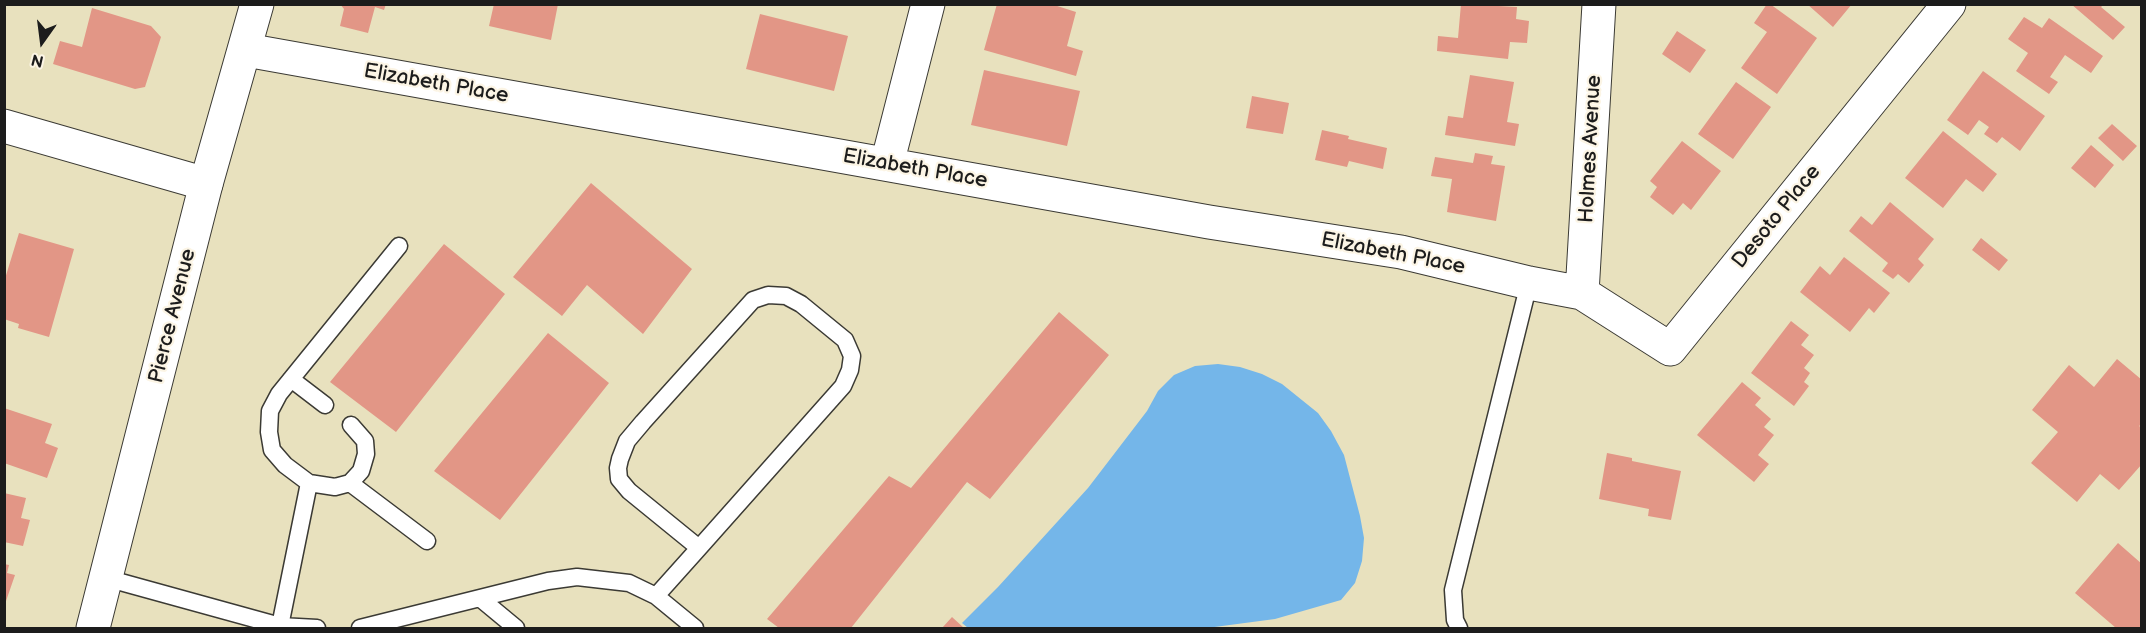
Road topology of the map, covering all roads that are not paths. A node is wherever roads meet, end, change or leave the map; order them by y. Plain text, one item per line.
1 (257, 4) edge
2 (928, 4) edge
3 (1599, 4) edge
4 (1949, 4) edge
5 (246, 50) junction
6 (4, 126) edge
7 (887, 164) junction
8 (206, 184) junction
9 (399, 246) dead end
10 (1529, 283) junction
11 (1582, 293) junction
12 (291, 379) junction
13 (326, 405) dead end
14 (351, 425) dead end
15 (309, 483) junction
16 (350, 483) junction
17 (427, 541) dead end
18 (699, 548) junction
19 (106, 578) junction
20 (656, 596) junction
21 (481, 599) junction
22 (280, 626) junction
23 (93, 628) edge
24 (316, 628) edge
25 (360, 628) edge
26 (516, 628) edge
27 (695, 628) edge
28 (1459, 628) edge

1 - 5 street, Pierce Avenue
2 - 7 street
3 - 11 street, Holmes Avenue
4 - 11 street, Desoto Place
5 - 7 street, Elizabeth Place
5 - 8 street, Pierce Avenue
6 - 8 street
7 - 10 street, Elizabeth Place
8 - 19 street, Pierce Avenue
9 - 12 lane
10 - 11 street, Elizabeth Place
10 - 28 lane
12 - 13 lane
12 - 15 lane
14 - 16 lane
15 - 16 lane
15 - 22 lane
16 - 17 lane
18 - 18 lane
18 - 20 lane
19 - 22 lane
19 - 23 street, Pierce Avenue
20 - 21 lane
20 - 27 lane
21 - 25 lane
21 - 26 lane
22 - 24 lane

